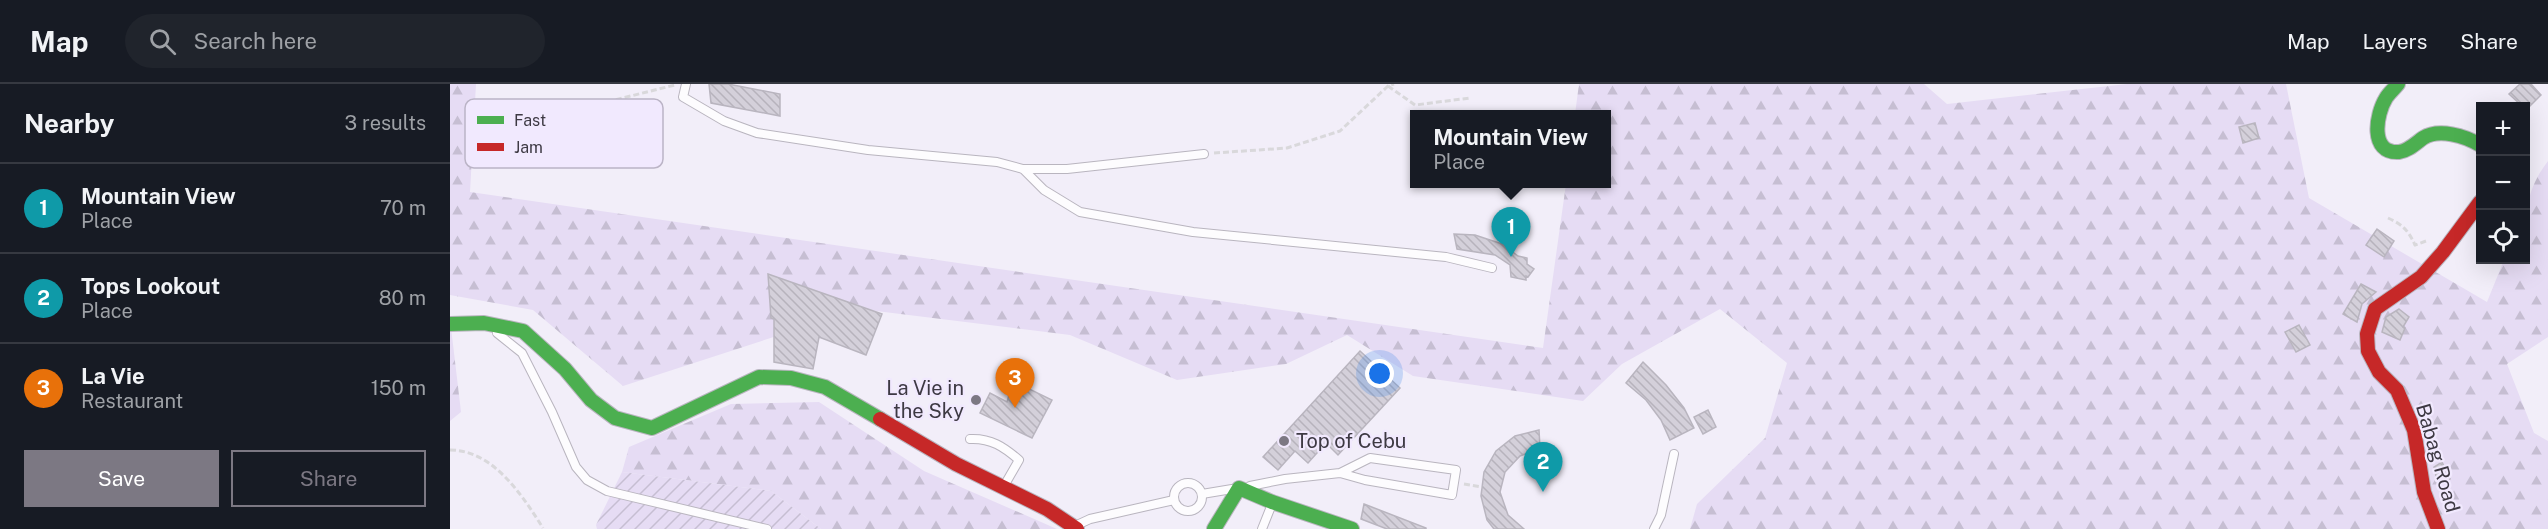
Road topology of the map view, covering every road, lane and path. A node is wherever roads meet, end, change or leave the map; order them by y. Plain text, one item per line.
1 (680, 84) edge
2 (686, 84) edge
3 (1394, 84) edge
4 (2398, 84) edge
5 (1388, 86) junction
6 (1470, 98) dead end
7 (619, 99) edge
8 (2476, 141) edge
9 (1204, 154) joint
10 (1023, 169) junction
11 (2476, 209) edge
12 (2388, 218) dead end
13 (2428, 240) dead end
14 (1492, 268) dead end
15 (484, 323) junction
16 (450, 324) edge
17 (970, 439) dead end
18 (450, 450) edge
19 (1674, 454) dead end
20 (1340, 473) junction
21 (1454, 482) junction
22 (1003, 486) junction
23 (1482, 487) dead end
24 (1239, 488) junction
25 (1202, 494) junction
26 (1174, 500) junction
27 (1272, 502) junction
28 (543, 528) edge
29 (1076, 528) edge
30 (767, 529) edge
31 (1214, 529) edge
32 (1262, 529) edge
33 (1352, 529) edge
34 (1654, 529) edge
35 (2439, 529) edge

1 - 7 path
2 - 10 lane
3 - 5 path
4 - 8 street
5 - 6 path
5 - 9 path
9 - 10 lane
10 - 14 lane
11 - 35 street, Babag Road
12 - 13 path
15 - 16 street
15 - 22 street
15 - 30 lane
17 - 22 lane
18 - 28 path
19 - 34 lane
20 - 21 lane
20 - 21 lane
20 - 24 lane
21 - 23 path
22 - 29 street
24 - 25 lane
24 - 27 street
24 - 31 street
25 - 26 lane
25 - 26 lane
26 - 29 lane
27 - 32 lane
27 - 33 street

